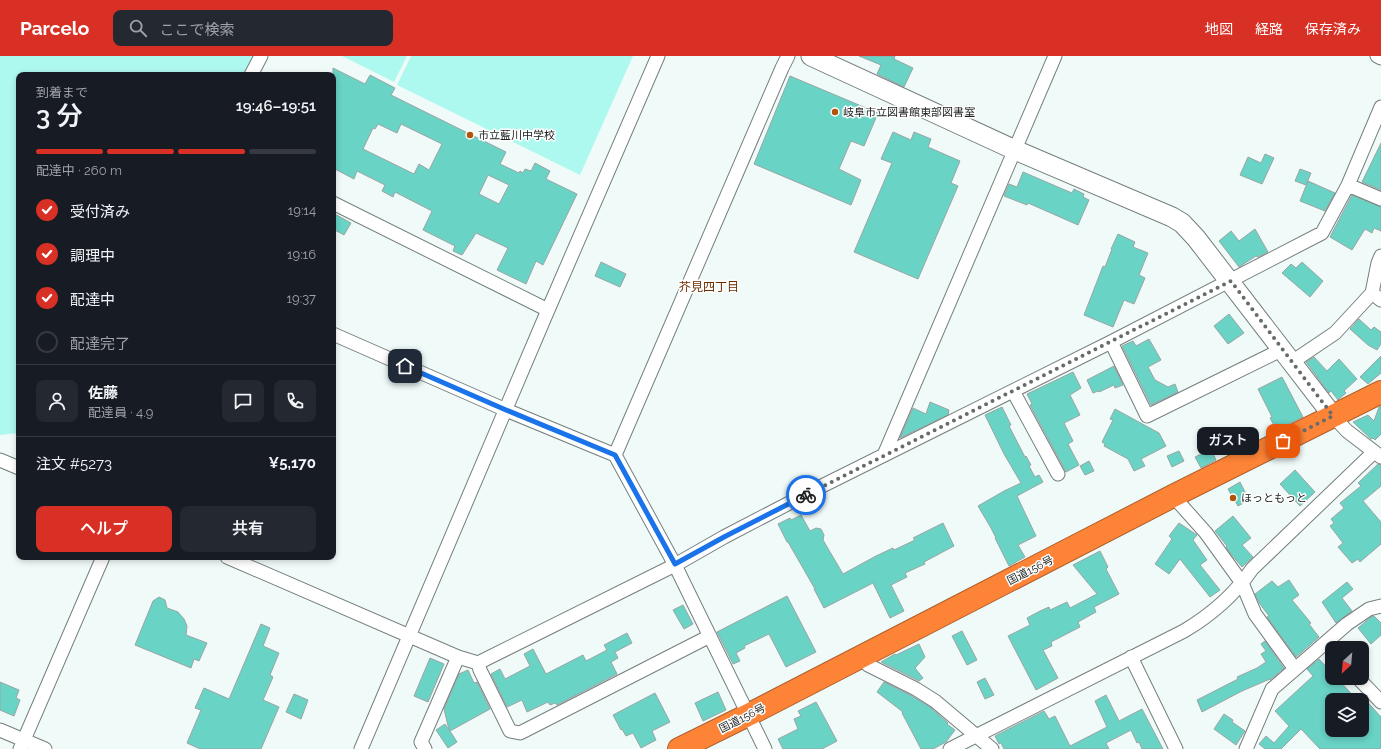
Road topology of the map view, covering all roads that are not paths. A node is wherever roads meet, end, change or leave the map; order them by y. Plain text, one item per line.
1 (261, 56) edge
2 (658, 56) edge
3 (788, 56) edge
4 (812, 56) edge
5 (1056, 56) edge
6 (1377, 56) edge
7 (1381, 58) edge
8 (253, 72) edge
9 (1381, 107) edge
10 (1014, 150) junction
11 (1348, 185) junction
12 (1381, 199) edge
13 (336, 204) edge
14 (1381, 256) edge
15 (1231, 281) junction
16 (1376, 296) edge
17 (548, 310) junction
18 (336, 335) edge
19 (1112, 342) junction
20 (1287, 356) junction
21 (1013, 391) junction
22 (1381, 392) edge
23 (506, 410) junction
24 (1333, 416) junction
25 (615, 455) junction
26 (1377, 455) edge
27 (884, 456) junction
28 (0, 460) edge
29 (16, 467) edge
30 (1058, 474) dead end
31 (1173, 496) junction
32 (102, 560) edge
33 (234, 560) edge
34 (675, 564) junction
35 (1242, 583) junction
36 (1381, 606) edge
37 (410, 636) junction
38 (710, 636) junction
39 (1334, 641) edge
40 (1325, 650) edge
41 (458, 657) junction
42 (860, 657) junction
43 (1131, 657) junction
44 (478, 662) junction
45 (1295, 669) junction
46 (1365, 685) edge
47 (1381, 702) edge
48 (748, 715) junction
49 (0, 730) edge
50 (976, 736) junction
51 (22, 745) edge
52 (45, 749) edge
53 (361, 749) edge
54 (425, 749) edge
55 (679, 749) edge
56 (765, 749) edge
57 (950, 749) edge
58 (992, 749) edge
59 (1176, 749) edge
60 (1246, 749) edge

1 - 8 street
2 - 17 street
3 - 25 street
4 - 10 street
5 - 10 street
6 - 7 street
9 - 11 street
10 - 15 street
10 - 27 street
11 - 12 street
11 - 15 street
13 - 17 street
14 - 16 street
15 - 19 street
15 - 20 street
16 - 20 street
17 - 23 street
18 - 23 street
19 - 20 street
19 - 21 street
20 - 24 street
21 - 27 street
21 - 30 street
22 - 24 highway, 国道156号
23 - 25 street
23 - 37 street
24 - 26 street
24 - 31 highway, 国道156号
25 - 34 street
26 - 35 street
27 - 34 street
28 - 29 street
31 - 35 street
31 - 42 highway, 国道156号
32 - 51 street
33 - 37 street
34 - 38 street
34 - 44 street
35 - 43 street
35 - 45 street
36 - 39 street
37 - 41 street
37 - 53 street
38 - 44 street
38 - 48 street
40 - 45 street
41 - 44 street
41 - 54 street
42 - 48 highway, 国道156号
42 - 50 street
43 - 50 street
43 - 59 street
45 - 60 street
46 - 47 street
48 - 55 highway, 国道156号
48 - 56 street
49 - 51 street
50 - 57 street
50 - 58 street
51 - 52 street

